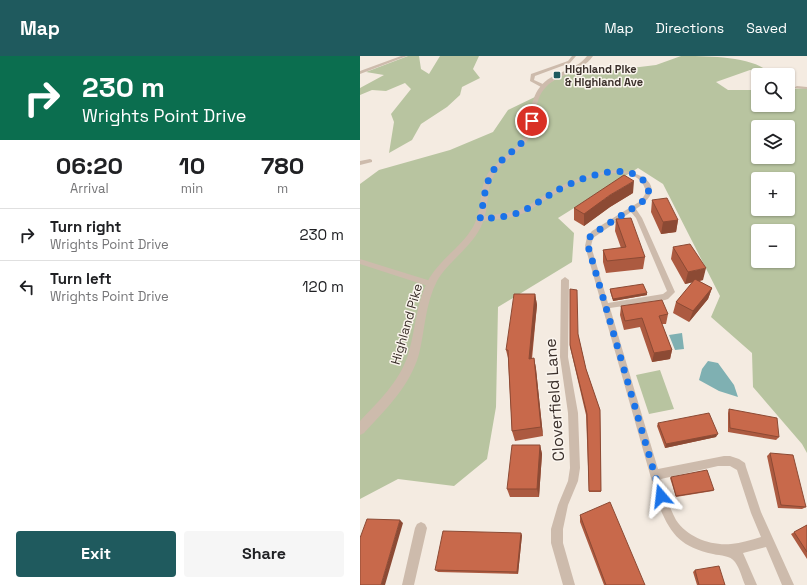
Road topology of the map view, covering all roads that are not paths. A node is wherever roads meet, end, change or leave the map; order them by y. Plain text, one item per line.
1 (405, 56) edge
2 (574, 56) edge
3 (590, 56) edge
4 (360, 72) edge
5 (543, 86) junction
6 (797, 87) dead end
7 (807, 88) edge
8 (370, 161) dead end
9 (360, 163) edge
10 (632, 208) junction
11 (480, 219) junction
12 (360, 261) edge
13 (566, 280) dead end
14 (431, 284) junction
15 (605, 306) junction
16 (360, 429) edge
17 (655, 475) junction
18 (421, 528) dead end
19 (769, 541) junction
20 (729, 550) junction
21 (408, 585) edge
22 (569, 585) edge
23 (751, 585) edge
24 (788, 585) edge

1 - 4 street
2 - 5 street
3 - 5 street
5 - 11 street, Highland Pike
6 - 7 street
8 - 9 street
10 - 11 street
10 - 15 street
10 - 15 street
11 - 14 street, Highland Pike
12 - 14 street
13 - 22 street, Cloverfield Lane
14 - 16 street, Highland Pike
15 - 17 street
17 - 19 street
17 - 20 street
18 - 21 street
19 - 20 street
19 - 24 street
20 - 23 street

